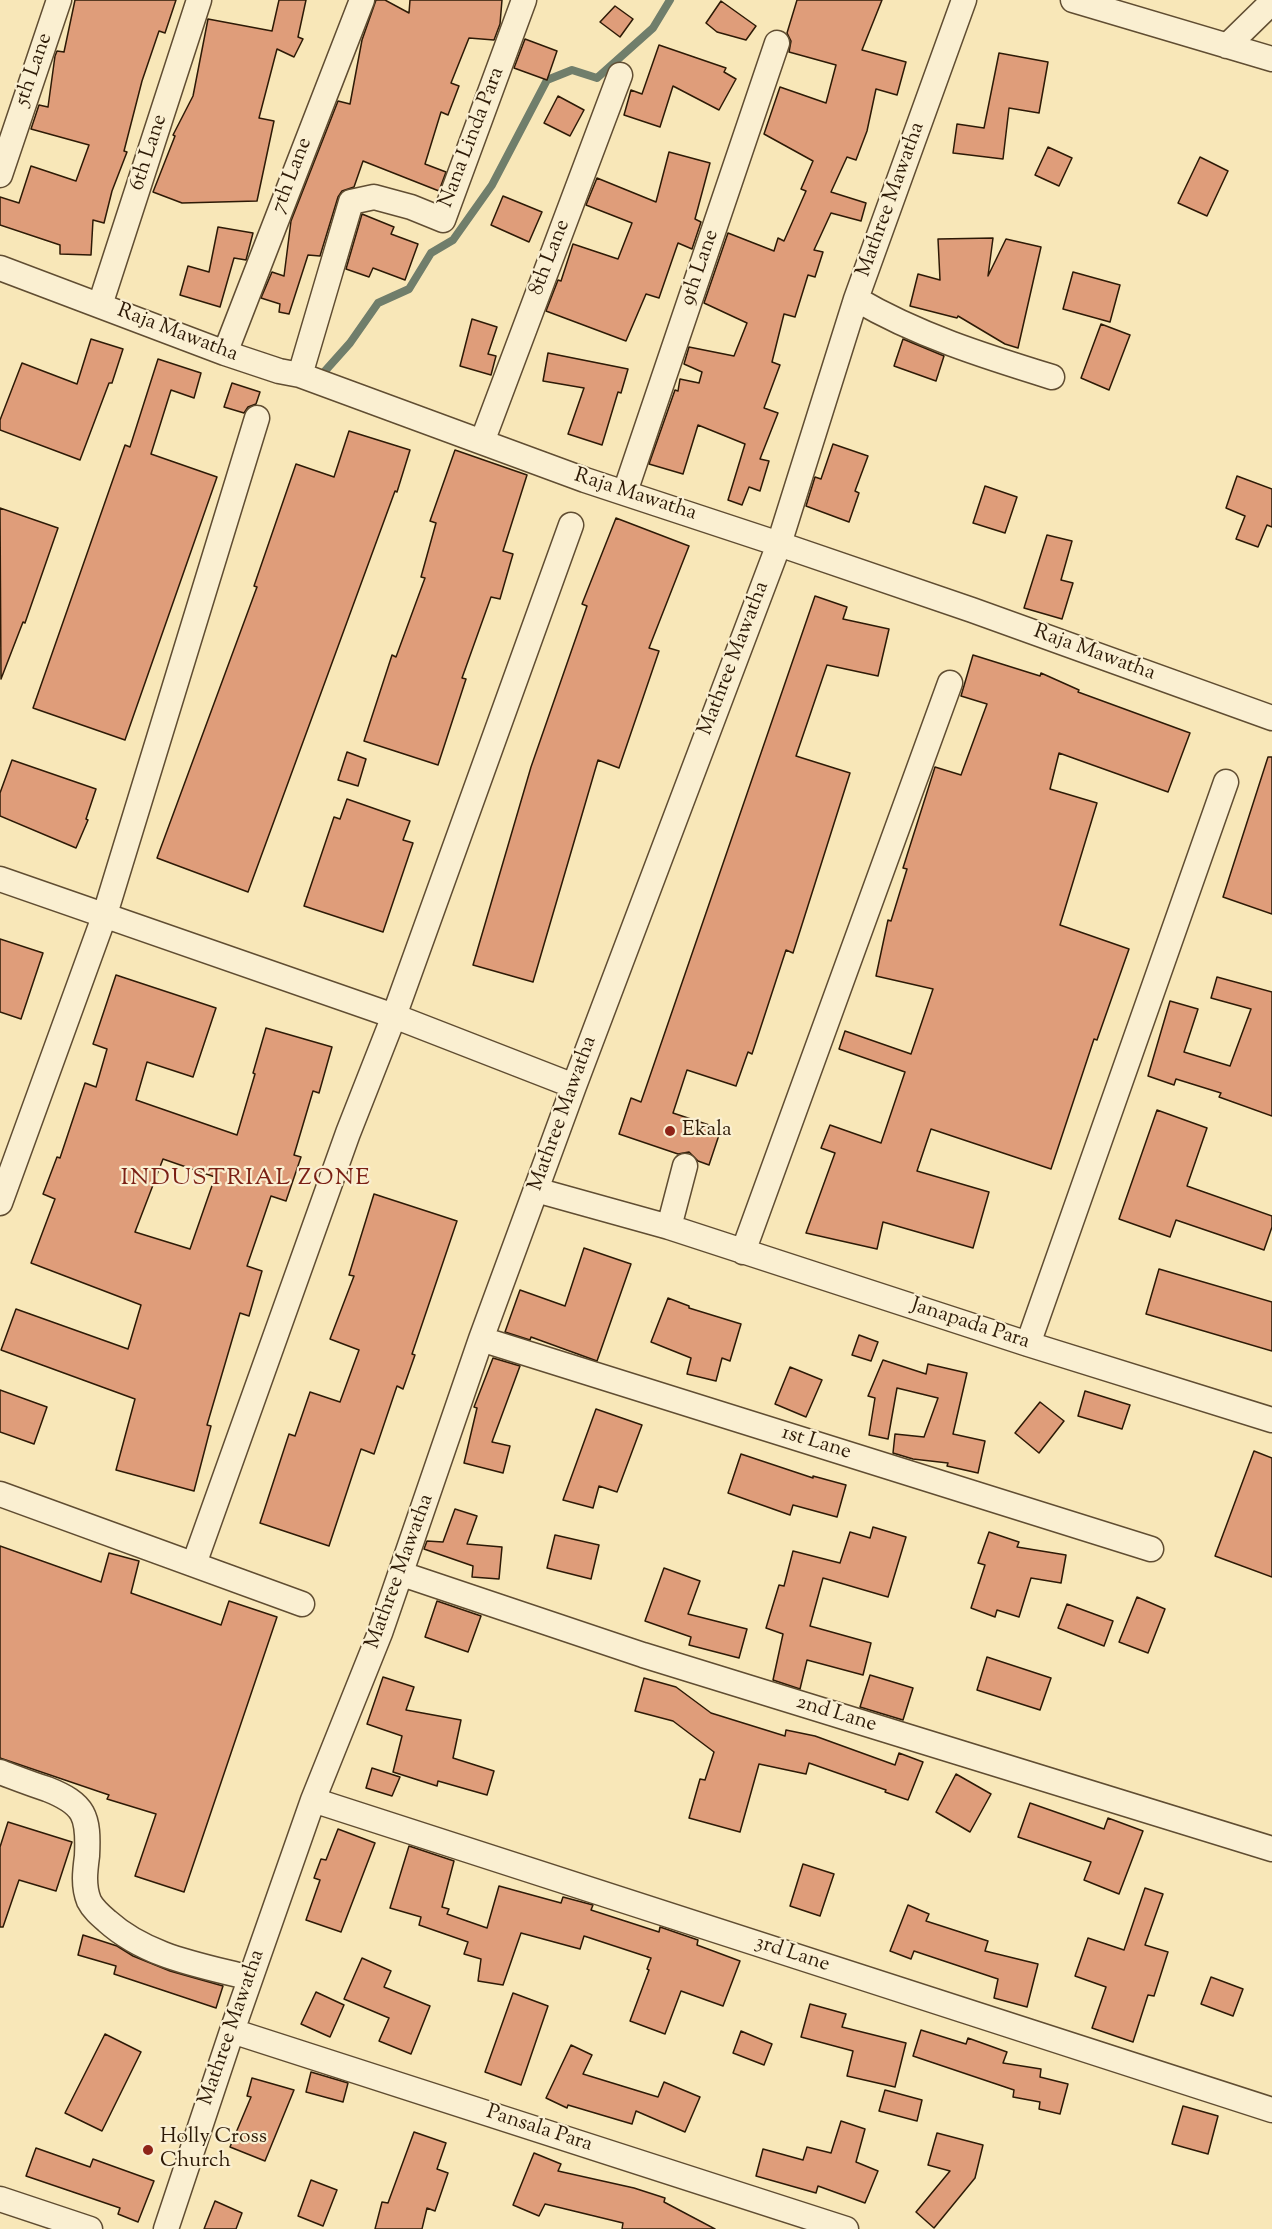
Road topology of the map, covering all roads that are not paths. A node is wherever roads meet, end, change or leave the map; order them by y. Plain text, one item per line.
1 (59, 0) edge
2 (199, 0) edge
3 (362, 0) edge
4 (524, 0) edge
5 (964, 0) edge
6 (1074, 0) edge
7 (1272, 2) edge
8 (777, 43) dead end
9 (1227, 46) junction
10 (1272, 59) edge
11 (620, 75) dead end
12 (0, 175) edge
13 (0, 268) edge
14 (856, 299) junction
15 (100, 305) junction
16 (225, 352) junction
17 (300, 375) junction
18 (1052, 377) dead end
19 (257, 418) dead end
20 (482, 442) junction
21 (625, 492) junction
22 (571, 525) dead end
23 (779, 543) junction
24 (950, 683) dead end
25 (1272, 718) edge
26 (1226, 782) dead end
27 (0, 879) edge
28 (105, 914) junction
29 (394, 1016) junction
30 (574, 1086) junction
31 (685, 1167) dead end
32 (536, 1190) junction
33 (0, 1203) edge
34 (669, 1227) junction
35 (743, 1252) junction
36 (481, 1339) junction
37 (1028, 1344) junction
38 (1272, 1420) edge
39 (0, 1494) edge
40 (1151, 1549) dead end
41 (194, 1564) junction
42 (402, 1574) junction
43 (302, 1604) dead end
44 (0, 1772) edge
45 (313, 1800) junction
46 (1272, 1849) edge
47 (250, 1978) junction
48 (232, 2031) junction
49 (1272, 2110) edge
50 (0, 2199) edge
51 (90, 2229) edge
52 (166, 2229) edge
53 (846, 2229) edge

1 - 12 street, 5th Lane
2 - 15 street, 6th Lane
3 - 16 street, 7th Lane
4 - 17 street, Nana Linda Para
5 - 14 street, Mathree Mawatha
6 - 9 street
7 - 9 street
8 - 21 street, 9th Lane
9 - 10 street
11 - 20 street, 8th Lane
13 - 15 street, Raja Mawatha
14 - 18 street
14 - 23 street, Mathree Mawatha
15 - 16 street, Raja Mawatha
16 - 17 street, Raja Mawatha
17 - 20 street, Raja Mawatha
19 - 28 street
20 - 21 street, Raja Mawatha
21 - 23 street, Raja Mawatha
22 - 29 street
23 - 25 street, Raja Mawatha
23 - 30 street, Mathree Mawatha
24 - 35 street
26 - 37 street
27 - 28 street
28 - 29 street
28 - 33 street
29 - 30 street
29 - 41 street
30 - 32 street, Mathree Mawatha
31 - 34 street
32 - 34 street, Janapada Para
32 - 36 street, Mathree Mawatha
34 - 35 street, Janapada Para
35 - 37 street, Janapada Para
36 - 40 street, 1st Lane
36 - 42 street, Mathree Mawatha
37 - 38 street, Janapada Para
39 - 41 street
41 - 43 street
42 - 45 street, Mathree Mawatha
42 - 46 street, 2nd Lane
44 - 47 street
45 - 47 street, Mathree Mawatha
45 - 49 street, 3rd Lane
47 - 48 street, Mathree Mawatha
48 - 52 street, Mathree Mawatha
48 - 53 street, Pansala Para
50 - 51 street

